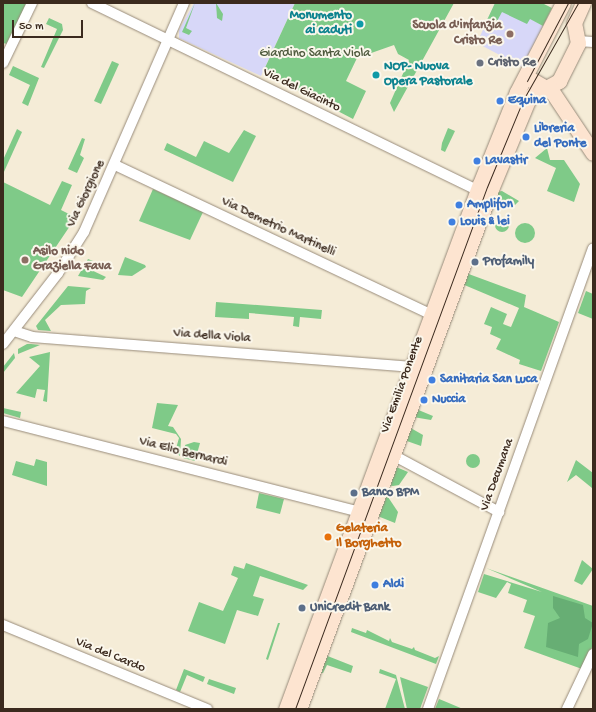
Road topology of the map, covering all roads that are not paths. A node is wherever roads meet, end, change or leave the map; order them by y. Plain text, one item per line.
1 (32, 3) edge
2 (92, 3) edge
3 (184, 3) edge
4 (563, 3) edge
5 (583, 3) edge
6 (548, 31) junction
7 (582, 38) edge
8 (168, 39) junction
9 (3, 63) edge
10 (531, 65) junction
11 (544, 87) junction
12 (593, 153) edge
13 (115, 165) junction
14 (477, 190) junction
15 (593, 249) edge
16 (430, 314) junction
17 (14, 331) junction
18 (3, 344) edge
19 (410, 367) junction
20 (3, 421) edge
21 (391, 454) junction
22 (356, 511) junction
23 (499, 512) junction
24 (3, 625) edge
25 (593, 654) edge
26 (207, 709) edge
27 (286, 709) edge
28 (299, 709) edge
29 (428, 709) edge
30 (567, 709) edge

1 - 9 street
2 - 8 street, Via del Giacinto
3 - 8 street, Via Giorgione
4 - 6 main road, Via Emilia Ponente
5 - 7 main road, Via Emilia Ponente
6 - 7 main road
6 - 10 main road, Via Emilia Ponente
7 - 11 main road, Via Emilia Ponente
8 - 13 street, Via Giorgione
8 - 14 street, Via del Giacinto
10 - 11 main road
10 - 14 main road, Via Emilia Ponente
11 - 12 main road
11 - 21 main road, Via Emilia Ponente
13 - 16 street, Via Demetrio Martinelli
13 - 17 street, Via Giorgione
14 - 16 main road, Via Emilia Ponente
15 - 23 street, Via Decumana
16 - 19 main road, Via Emilia Ponente
17 - 18 street, Via Giorgione
17 - 19 street, Via della Viola
19 - 22 main road, Via Emilia Ponente
20 - 22 street, Via Elio Bernardi
21 - 23 street
21 - 28 main road, Via Emilia Ponente
22 - 27 main road, Via Emilia Ponente
23 - 29 street, Via Decumana
24 - 26 street, Via del Cardo
25 - 30 street

